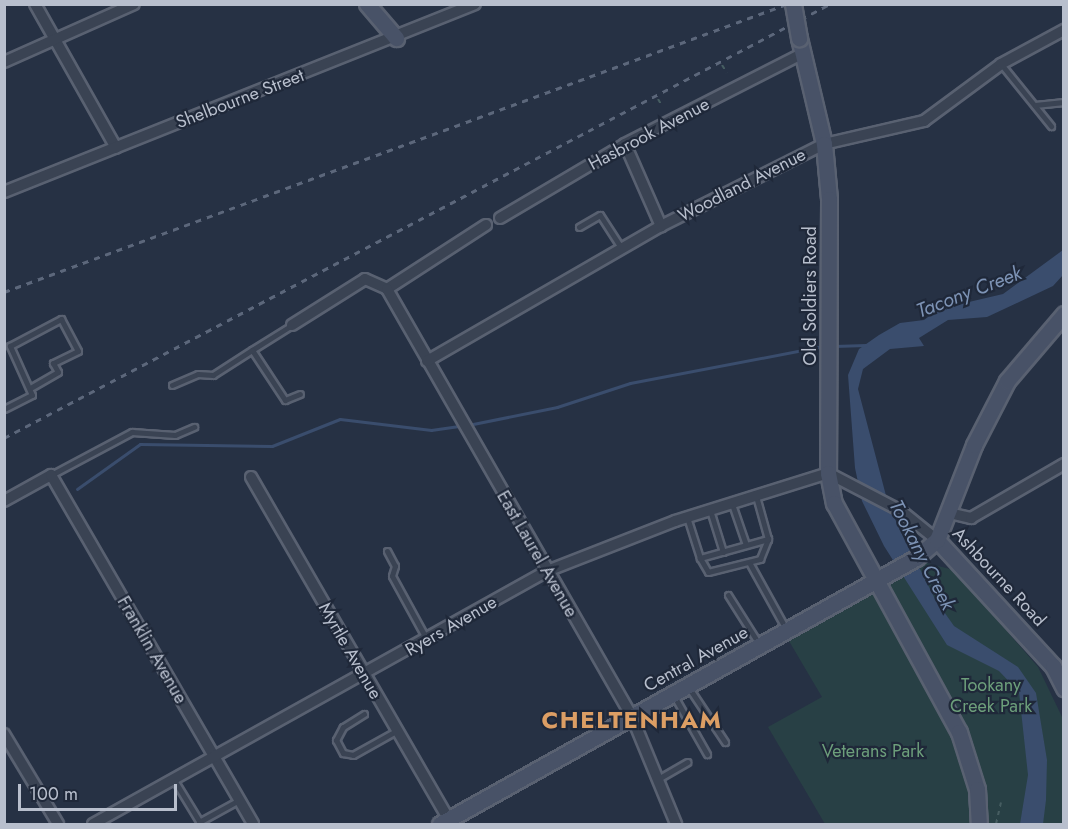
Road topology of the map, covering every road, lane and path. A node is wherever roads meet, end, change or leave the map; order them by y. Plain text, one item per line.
1 (34, 4) edge
2 (134, 4) edge
3 (367, 4) edge
4 (475, 4) edge
5 (793, 4) edge
6 (1064, 30) edge
7 (396, 38) junction
8 (55, 40) junction
9 (802, 54) junction
10 (4, 62) edge
11 (722, 64) dead end
12 (1001, 64) junction
13 (727, 73) dead end
14 (658, 99) dead end
15 (1064, 102) edge
16 (1035, 105) junction
17 (662, 106) dead end
18 (1051, 126) dead end
19 (626, 144) junction
20 (824, 144) junction
21 (116, 148) junction
22 (4, 192) edge
23 (500, 218) dead end
24 (486, 225) dead end
25 (661, 226) junction
26 (579, 227) dead end
27 (622, 249) junction
28 (387, 289) junction
29 (1064, 314) edge
30 (292, 325) joint
31 (252, 350) junction
32 (427, 361) junction
33 (172, 385) dead end
34 (32, 387) junction
35 (300, 394) dead end
36 (4, 409) edge
37 (194, 427) dead end
38 (1064, 464) edge
39 (828, 473) junction
40 (51, 475) junction
41 (250, 477) dead end
42 (756, 496) junction
43 (4, 501) edge
44 (732, 503) junction
45 (710, 510) junction
46 (950, 513) junction
47 (687, 517) junction
48 (768, 539) junction
49 (937, 540) junction
50 (746, 545) junction
51 (387, 551) dead end
52 (723, 552) junction
53 (700, 558) junction
54 (750, 564) junction
55 (547, 571) junction
56 (876, 580) junction
57 (728, 595) dead end
58 (787, 631) junction
59 (427, 639) junction
60 (760, 646) junction
61 (1058, 663) edge
62 (363, 676) junction
63 (688, 686) junction
64 (1064, 688) edge
65 (673, 695) junction
66 (364, 714) dead end
67 (632, 717) junction
68 (396, 731) junction
69 (4, 734) edge
70 (725, 742) dead end
71 (707, 754) dead end
72 (214, 757) junction
73 (688, 762) dead end
74 (658, 779) junction
75 (174, 780) junction
76 (239, 800) junction
77 (1001, 803) dead end
78 (200, 823) edge
79 (446, 823) edge
80 (58, 825) edge
81 (93, 825) edge
82 (253, 825) edge
83 (676, 825) edge
84 (979, 825) edge
85 (996, 825) edge

1 - 8 street
2 - 8 street
3 - 7 street
4 - 7 street, Shelbourne Street
5 - 9 street, Old Soldiers Road, bridge
6 - 12 street, Woodland Avenue
7 - 21 street, Shelbourne Street
8 - 10 street
8 - 21 street
9 - 19 street, Hasbrook Avenue
9 - 20 street, Old Soldiers Road
11 - 13 path
12 - 16 lane
12 - 20 street, Woodland Avenue
14 - 17 path
15 - 16 lane
16 - 18 lane
19 - 23 street, Hasbrook Avenue
19 - 25 street
20 - 25 street, Woodland Avenue
20 - 39 street, Old Soldiers Road
21 - 22 street, Shelbourne Street
24 - 28 street
25 - 27 street, Woodland Avenue
26 - 27 lane
27 - 32 street, Woodland Avenue
28 - 30 street
28 - 32 street, East Laurel Avenue
29 - 46 street
30 - 31 lane
31 - 33 lane
31 - 35 lane
32 - 55 street, East Laurel Avenue
34 - 34 lane
34 - 36 lane
37 - 40 lane
38 - 46 street
39 - 42 street, Ryers Avenue
39 - 49 street, Ashbourne Road
39 - 56 street, Old Soldiers Road
40 - 43 street
40 - 72 street, Franklin Avenue
41 - 62 street, Myrtle Avenue
42 - 44 street, Ryers Avenue
42 - 48 lane
44 - 45 street, Ryers Avenue
44 - 50 lane
45 - 47 street, Ryers Avenue
45 - 52 lane
46 - 49 street
47 - 53 lane
47 - 55 street, Ryers Avenue
48 - 50 lane
48 - 54 lane
49 - 56 street, Central Avenue
49 - 61 street, Ashbourne Road
50 - 52 lane
51 - 59 lane
52 - 53 lane
53 - 54 lane
54 - 58 lane
55 - 59 street, Ryers Avenue
55 - 67 street, East Laurel Avenue
56 - 58 street, Central Avenue
56 - 84 street, Old Soldiers Road
57 - 60 lane
58 - 60 street, Central Avenue
59 - 62 street, Ryers Avenue
60 - 63 street, Central Avenue
61 - 64 street, Ashbourne Road
62 - 68 street, Myrtle Avenue
62 - 72 street, Ryers Avenue
63 - 65 street, Central Avenue
63 - 70 lane
65 - 67 street, Central Avenue
65 - 71 lane
66 - 68 lane
67 - 74 street, East Laurel Avenue
67 - 79 street, Central Avenue
68 - 79 street, Myrtle Avenue
69 - 80 street
72 - 75 street, Ryers Avenue
72 - 76 street, Franklin Avenue
73 - 74 lane
74 - 83 street, East Laurel Avenue
75 - 78 lane
75 - 81 street, Ryers Avenue
76 - 78 lane
76 - 82 street, Franklin Avenue
77 - 85 path

